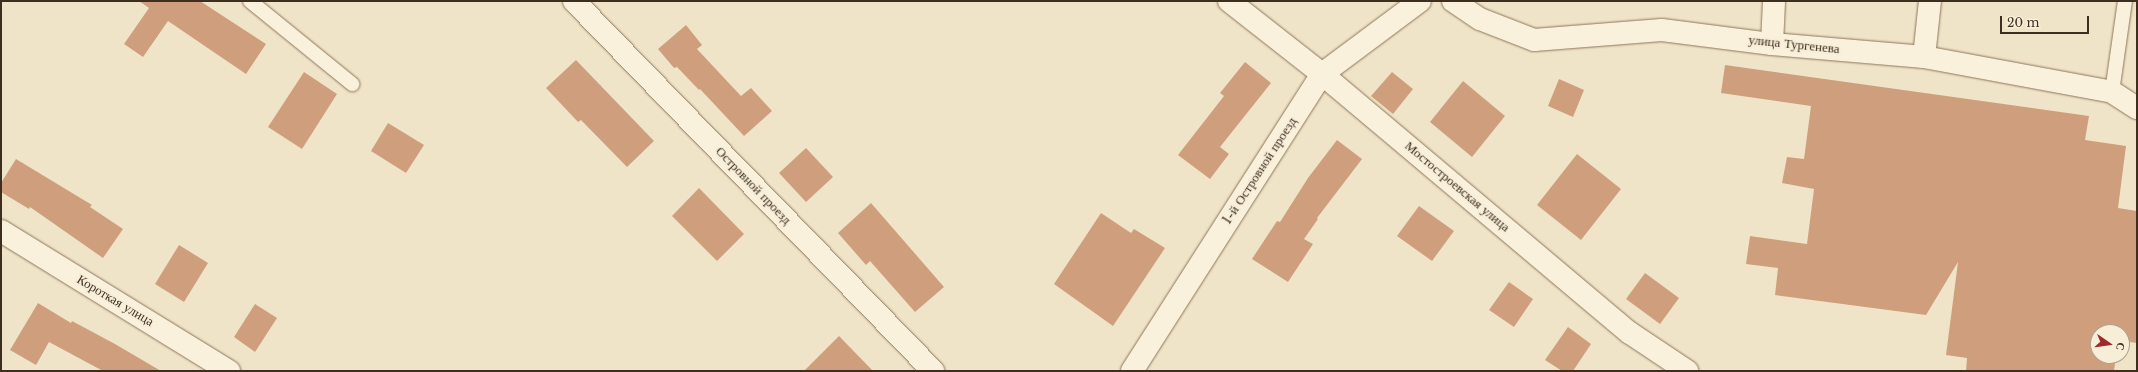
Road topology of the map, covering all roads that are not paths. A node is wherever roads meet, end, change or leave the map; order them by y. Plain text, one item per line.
1 (250, 1) edge
2 (574, 1) edge
3 (1229, 1) edge
4 (1420, 1) edge
5 (1453, 1) edge
6 (1774, 1) edge
7 (1930, 1) edge
8 (2125, 1) edge
9 (1772, 44) junction
10 (1924, 57) junction
11 (1322, 74) junction
12 (352, 84) dead end
13 (2112, 92) junction
14 (2137, 108) edge
15 (1, 231) edge
16 (229, 371) edge
17 (933, 371) edge
18 (1132, 371) edge
19 (1687, 371) edge

1 - 12 lane
2 - 17 street, Островной проезд
3 - 11 street, Мостостроевская улица
4 - 11 street, 1-й Островной проезд
5 - 9 street, улица Тургенева
6 - 9 street
7 - 10 street
8 - 13 lane
9 - 10 street, улица Тургенева
10 - 13 street, улица Тургенева
11 - 18 street, 1-й Островной проезд
11 - 19 street, Мостостроевская улица
13 - 14 street, улица Тургенева
15 - 16 street, Короткая улица

